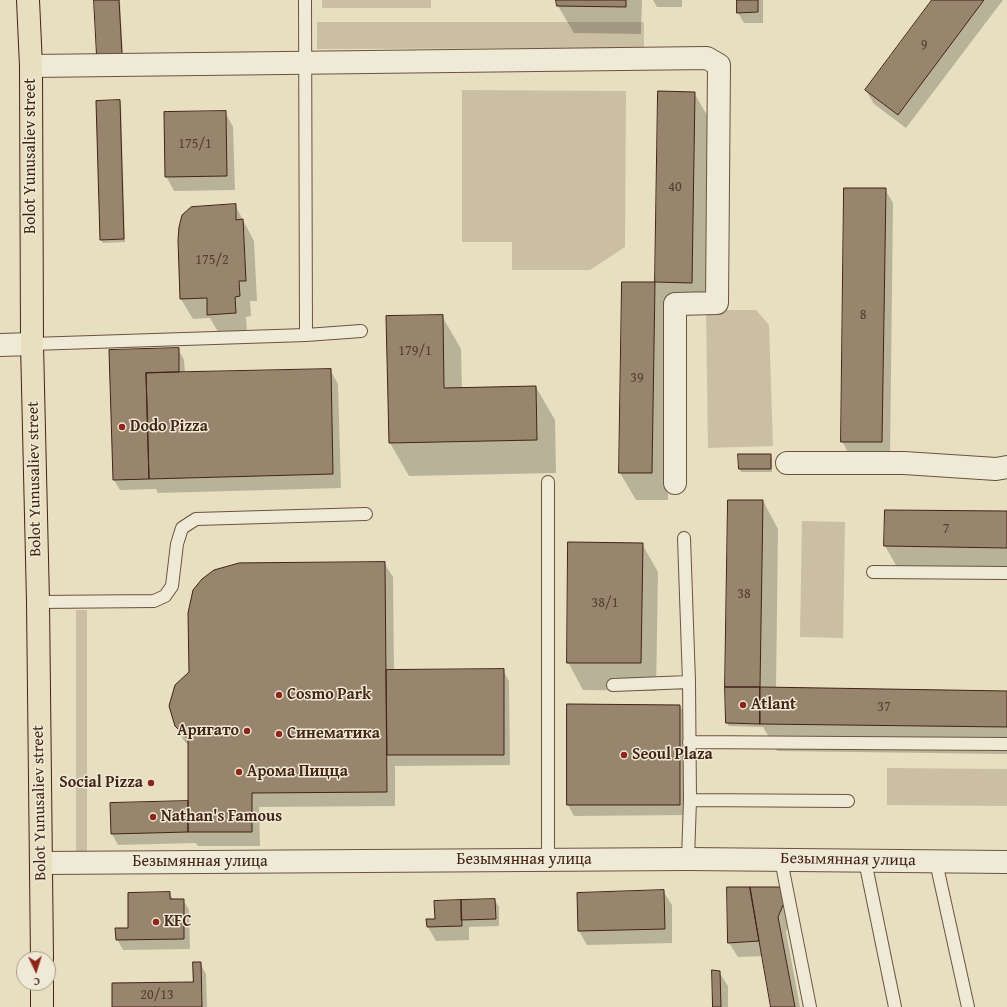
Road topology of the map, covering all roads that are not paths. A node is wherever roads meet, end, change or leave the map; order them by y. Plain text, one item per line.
1 (28, 0) edge
2 (305, 0) edge
3 (305, 63) junction
4 (31, 66) junction
5 (361, 331) dead end
6 (306, 335) junction
7 (32, 344) junction
8 (0, 345) edge
9 (787, 462) dead end
10 (1007, 467) edge
11 (548, 482) dead end
12 (675, 483) dead end
13 (366, 514) dead end
14 (684, 538) dead end
15 (873, 572) dead end
16 (1007, 573) edge
17 (38, 602) junction
18 (689, 682) junction
19 (613, 685) dead end
20 (689, 742) junction
21 (1007, 744) edge
22 (690, 800) junction
23 (848, 801) dead end
24 (688, 859) junction
25 (548, 860) junction
26 (781, 860) junction
27 (865, 860) junction
28 (41, 862) junction
29 (936, 862) junction
30 (1007, 862) edge
31 (42, 951) edge
32 (42, 991) edge
33 (42, 1007) edge
34 (810, 1007) edge
35 (895, 1007) edge
36 (968, 1007) edge

1 - 4 main road, Bolot Yunusaliev street
2 - 3 lane
3 - 4 street
3 - 6 lane
3 - 12 street
4 - 7 main road, Bolot Yunusaliev street
5 - 6 lane
6 - 7 lane
7 - 8 street
7 - 17 main road, Bolot Yunusaliev street
9 - 10 street
11 - 25 lane
13 - 17 lane
14 - 18 lane
15 - 16 lane
17 - 28 main road, Bolot Yunusaliev street
18 - 19 lane
18 - 20 lane
20 - 21 lane
20 - 22 lane
22 - 23 lane
22 - 24 lane
24 - 25 street, Безымянная улица
24 - 26 street, Безымянная улица
25 - 28 street, Безымянная улица
26 - 27 street, Безымянная улица
26 - 34 lane
27 - 29 street, Безымянная улица
27 - 35 lane
28 - 31 main road, Bolot Yunusaliev street
29 - 30 street, Безымянная улица
29 - 36 lane
32 - 33 main road

